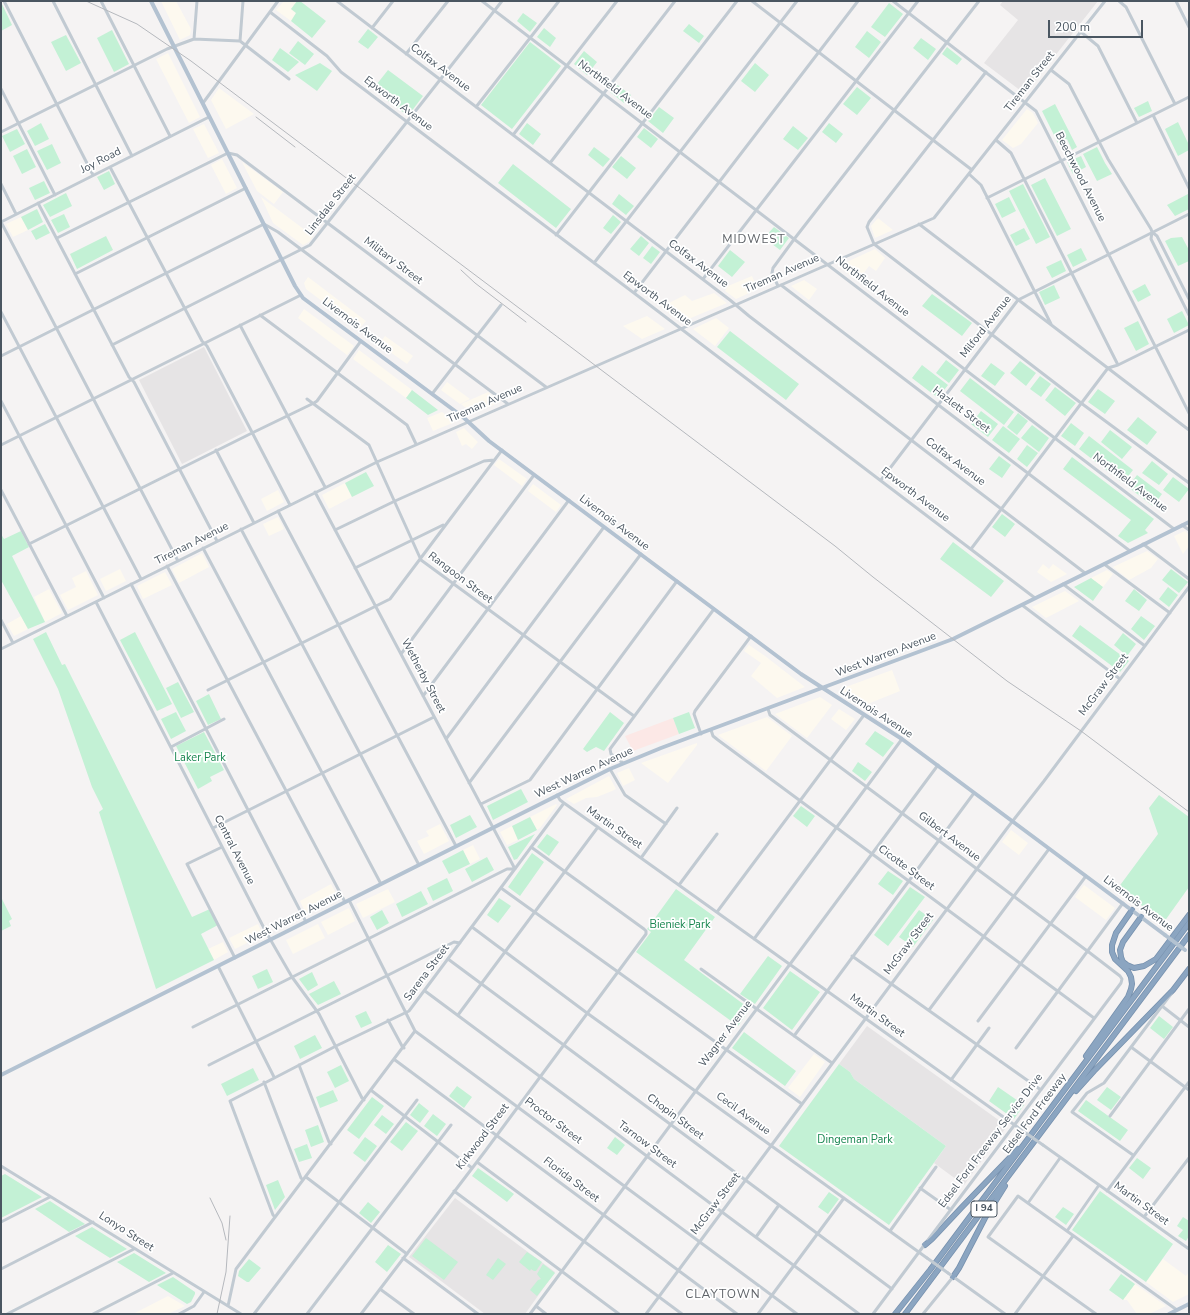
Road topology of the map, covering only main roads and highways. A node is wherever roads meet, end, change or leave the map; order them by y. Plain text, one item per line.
1 (151, 1) edge
2 (1189, 522) edge
3 (822, 688) junction
4 (1132, 910) junction
5 (1189, 915) edge
6 (1141, 917) junction
7 (1189, 923) edge
8 (1189, 935) edge
9 (1189, 953) edge
10 (1189, 969) edge
11 (1078, 1072) junction
12 (1, 1075) edge
13 (1062, 1105) junction
14 (1026, 1141) junction
15 (1028, 1150) junction
16 (925, 1245) road end
17 (953, 1277) road end
18 (1189, 1304) edge
19 (895, 1314) edge
20 (905, 1314) edge
21 (1168, 1314) edge

1 - 3 main road, Livernois Avenue
2 - 3 main road, West Warren Avenue
3 - 4 main road, Livernois Avenue
3 - 12 main road, West Warren Avenue
4 - 6 main road, Livernois Avenue
4 - 11 highway
5 - 6 highway
6 - 9 main road, Livernois Avenue, bridge
7 - 11 highway, Edsel Ford Freeway / I 94
8 - 13 highway, Edsel Ford Freeway / I 94
10 - 13 highway
11 - 14 highway, Edsel Ford Freeway / I 94
13 - 15 highway, Edsel Ford Freeway / I 94
14 - 16 highway
14 - 19 highway, Edsel Ford Freeway / I 94
15 - 17 highway
15 - 20 highway, Edsel Ford Freeway / I 94
18 - 21 main road

